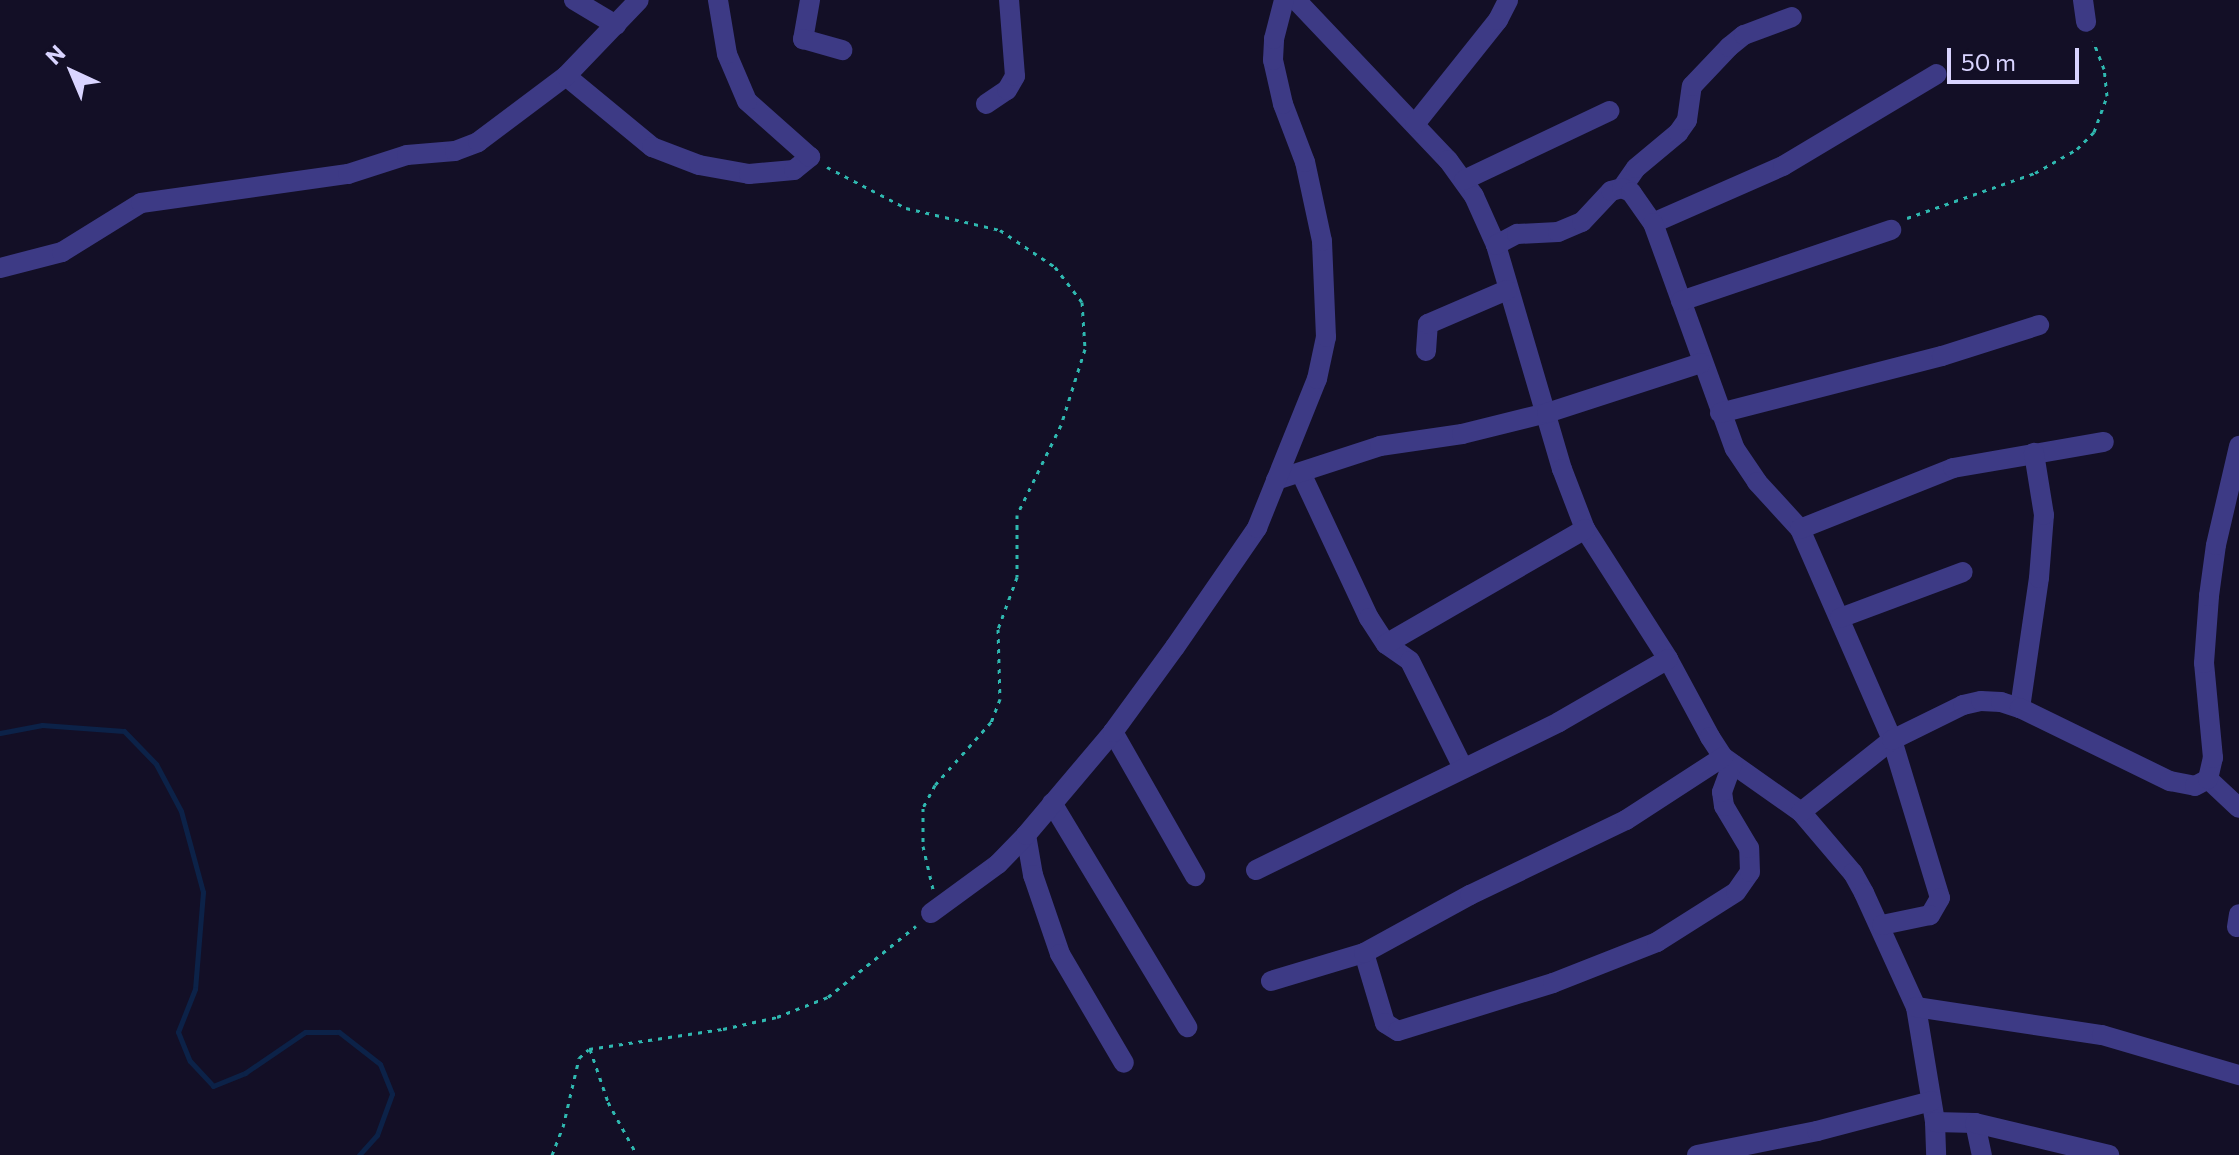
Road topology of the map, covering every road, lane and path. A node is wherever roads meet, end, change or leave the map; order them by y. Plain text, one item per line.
1 (574, 0) edge
2 (639, 0) edge
3 (718, 0) edge
4 (810, 0) edge
5 (1009, 0) edge
6 (1284, 0) edge
7 (1296, 0) edge
8 (1508, 0) edge
9 (2083, 0) edge
10 (1792, 17) dead end
11 (2086, 22) joint
12 (616, 25) junction
13 (842, 50) dead end
14 (1937, 74) dead end
15 (566, 76) junction
16 (986, 104) dead end
17 (1609, 111) dead end
18 (1415, 124) junction
19 (810, 157) junction
20 (1464, 180) junction
21 (1622, 188) junction
22 (1653, 223) junction
23 (1891, 230) joint
24 (1496, 245) junction
25 (0, 268) edge
26 (1507, 290) junction
27 (1681, 301) junction
28 (2039, 325) dead end
29 (1426, 351) dead end
30 (1701, 363) junction
31 (1547, 413) junction
32 (1720, 413) junction
33 (2104, 442) dead end
34 (2239, 448) edge
35 (2034, 453) junction
36 (1301, 473) junction
37 (1276, 480) junction
38 (1585, 529) junction
39 (1800, 529) junction
40 (1963, 572) dead end
41 (1840, 618) junction
42 (1386, 644) junction
43 (1668, 659) junction
44 (2020, 708) junction
45 (1113, 732) junction
46 (1892, 740) junction
47 (1728, 761) junction
48 (1463, 768) junction
49 (2208, 779) junction
50 (1052, 803) junction
51 (2239, 808) edge
52 (1801, 812) junction
53 (1026, 835) junction
54 (1256, 870) dead end
55 (1195, 876) dead end
56 (931, 913) junction
57 (1882, 925) junction
58 (1364, 953) junction
59 (1271, 981) dead end
60 (1916, 1007) junction
61 (1187, 1027) dead end
62 (589, 1049) junction
63 (1124, 1063) dead end
64 (2239, 1075) edge
65 (1931, 1101) junction
66 (1935, 1122) junction
67 (1975, 1123) junction
68 (552, 1155) edge
69 (637, 1155) edge
70 (1697, 1155) edge
71 (1936, 1155) edge
72 (1982, 1155) edge
73 (2109, 1155) edge

1 - 12 street
2 - 12 street
3 - 19 street
4 - 13 street
5 - 16 street
6 - 37 street
7 - 18 street
8 - 18 street
9 - 11 street
10 - 21 street
11 - 23 path
12 - 15 street
14 - 22 street
15 - 19 street
15 - 25 street
17 - 20 street
18 - 20 street
19 - 56 path
20 - 24 street
21 - 22 street
21 - 24 street
22 - 27 street
23 - 27 street
24 - 26 street
26 - 29 street
26 - 31 street
27 - 30 street
28 - 32 street
30 - 31 street
30 - 32 street
31 - 36 street
31 - 38 street
32 - 39 street
33 - 35 street
34 - 49 street
35 - 39 street
35 - 44 street
36 - 37 street
36 - 42 street
37 - 45 street
38 - 42 street
38 - 43 street
39 - 41 street
40 - 41 street
41 - 46 street
42 - 48 street
43 - 47 street
43 - 48 street
44 - 46 street
44 - 49 street
45 - 50 street
45 - 55 street
46 - 52 street
46 - 57 street
47 - 52 street
47 - 58 street
47 - 58 street
48 - 54 street
49 - 51 street
50 - 53 street
50 - 61 street
52 - 57 street
53 - 56 street
53 - 63 street
56 - 62 path
57 - 60 street
58 - 59 street
60 - 64 street
60 - 65 street
62 - 68 path
62 - 69 path
65 - 66 street
65 - 70 street
66 - 67 street
66 - 71 street
67 - 72 street
67 - 73 street

